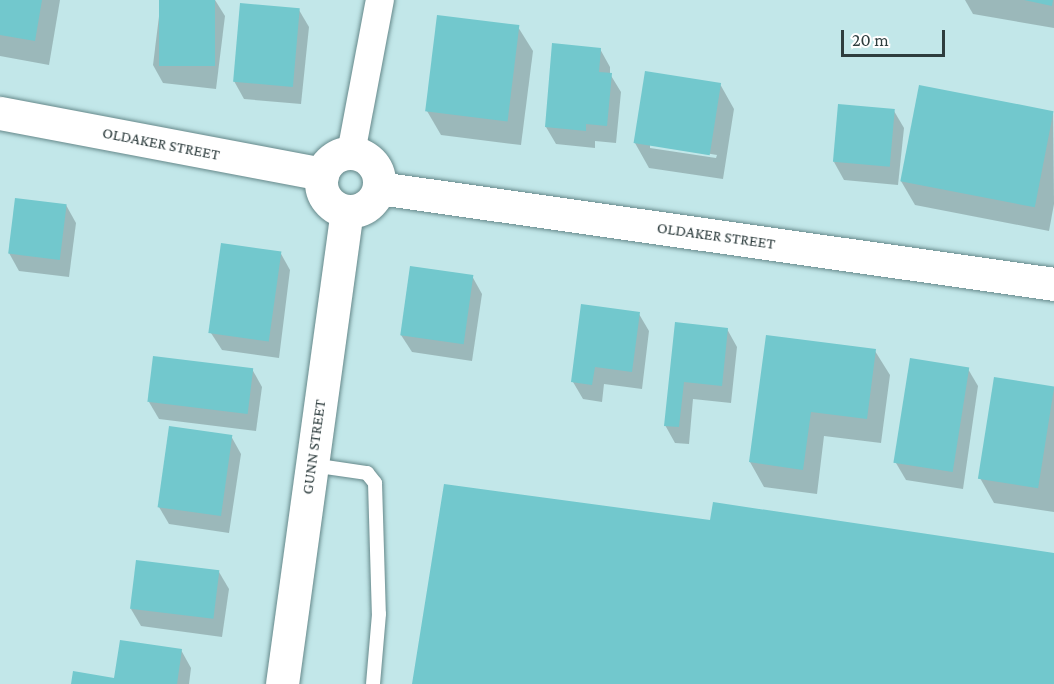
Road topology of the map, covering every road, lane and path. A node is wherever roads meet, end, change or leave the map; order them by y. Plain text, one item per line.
1 (380, 0) edge
2 (0, 113) edge
3 (351, 153) junction
4 (322, 174) junction
5 (379, 188) junction
6 (347, 211) junction
7 (1054, 284) edge
8 (312, 465) junction
9 (282, 684) edge
10 (373, 684) edge

1 - 3 street
2 - 4 main road, OLDAKER STREET
3 - 4 main road
3 - 5 main road
4 - 6 main road
5 - 6 main road
5 - 7 main road, OLDAKER STREET
6 - 8 main road, GUNN STREET
8 - 9 main road, GUNN STREET
8 - 10 lane

